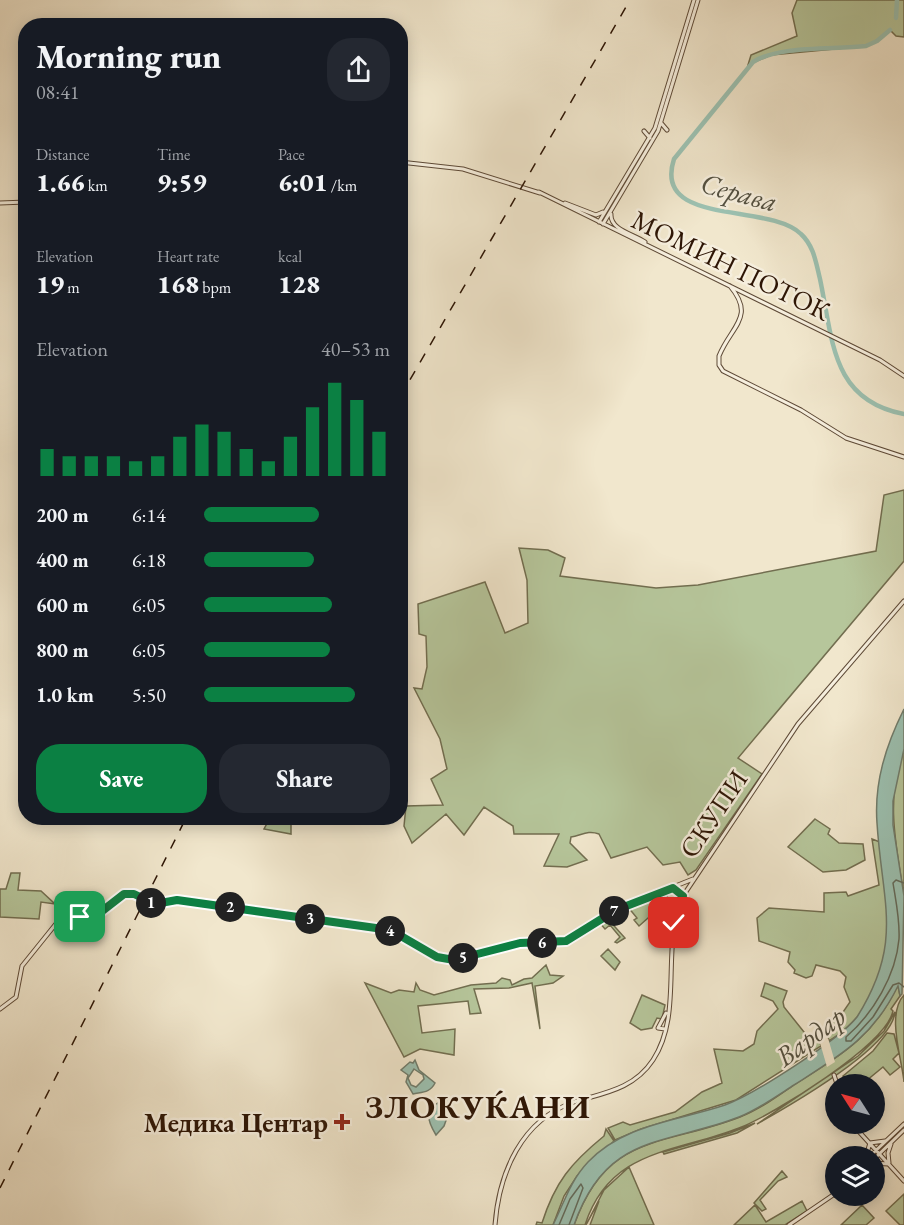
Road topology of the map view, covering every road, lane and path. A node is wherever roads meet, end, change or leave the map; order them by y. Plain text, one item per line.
1 (696, 0) edge
2 (661, 123) junction
3 (667, 130) dead end
4 (644, 131) dead end
5 (650, 139) junction
6 (642, 161) junction
7 (408, 163) edge
8 (539, 192) junction
9 (18, 202) edge
10 (0, 203) edge
11 (610, 203) junction
12 (601, 223) junction
13 (651, 246) junction
14 (729, 285) junction
15 (748, 295) junction
16 (741, 300) junction
17 (904, 376) edge
18 (904, 457) edge
19 (904, 601) edge
20 (694, 878) junction
21 (673, 888) junction
22 (683, 896) junction
23 (0, 1009) edge
24 (668, 1009) junction
25 (665, 1029) junction
26 (904, 1124) edge
27 (904, 1130) edge
28 (861, 1134) edge
29 (890, 1141) junction
30 (870, 1143) junction
31 (870, 1146) edge
32 (873, 1146) edge
33 (885, 1146) edge
34 (885, 1160) edge
35 (885, 1164) edge
36 (890, 1165) junction
37 (904, 1180) edge
38 (825, 1200) edge
39 (495, 1225) edge
40 (789, 1225) edge

1 - 2 street
1 - 5 street
2 - 3 street
2 - 6 street
4 - 5 street
5 - 11 street
6 - 12 street
6 - 13 street
7 - 8 street
8 - 11 street
8 - 12 street, МОМИН ПОТОК
9 - 10 street
11 - 12 street
12 - 13 street, МОМИН ПОТОК
13 - 14 street, МОМИН ПОТОК
14 - 15 street, МОМИН ПОТОК
14 - 16 street
15 - 16 street
15 - 17 street, МОМИН ПОТОК
16 - 18 street
19 - 20 street, СКУПИ
20 - 21 street
20 - 22 street, СКУПИ
21 - 22 street
21 - 23 street, bridge
22 - 24 street, СКУПИ
24 - 25 street, СКУПИ
24 - 25 street
25 - 39 street, СКУПИ
26 - 29 street
27 - 29 street
28 - 30 street
29 - 30 street
29 - 33 street
29 - 36 street
30 - 31 street
30 - 32 street
34 - 36 street
35 - 36 street
36 - 37 street
38 - 40 street

